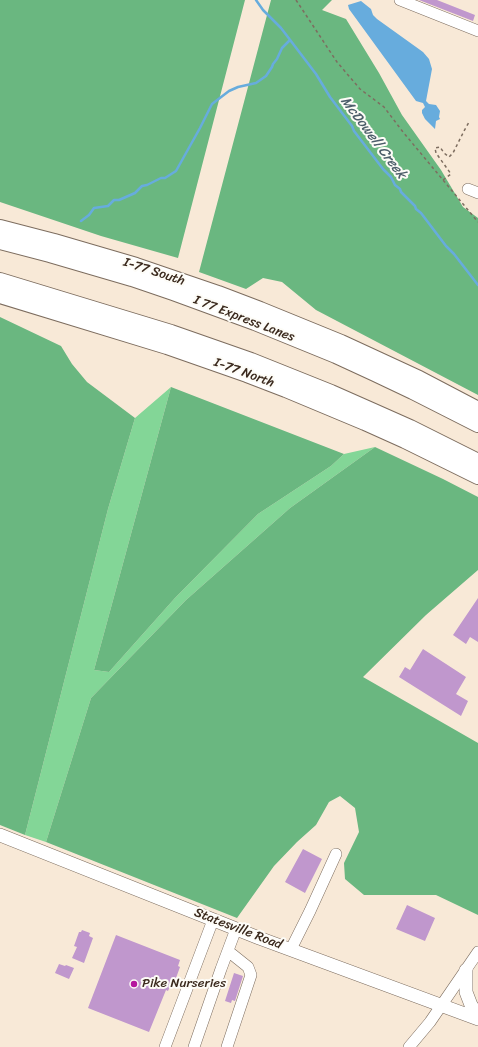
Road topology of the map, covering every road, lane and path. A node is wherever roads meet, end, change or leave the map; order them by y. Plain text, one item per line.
1 (296, 0) edge
2 (400, 0) edge
3 (478, 31) edge
4 (469, 122) dead end
5 (443, 180) junction
6 (478, 222) edge
7 (0, 228) edge
8 (0, 241) edge
9 (0, 281) edge
10 (0, 295) edge
11 (478, 410) edge
12 (478, 424) edge
13 (478, 462) edge
14 (478, 476) edge
15 (0, 835) edge
16 (336, 854) dead end
17 (213, 920) junction
18 (236, 929) junction
19 (291, 949) junction
20 (228, 951) junction
21 (478, 952) edge
22 (466, 970) junction
23 (441, 1006) junction
24 (478, 1015) edge
25 (478, 1019) edge
26 (165, 1047) edge
27 (194, 1047) edge
28 (227, 1047) edge
29 (409, 1047) edge

1 - 5 path
2 - 3 street
4 - 5 path
5 - 6 path
7 - 11 highway, I-77 South
8 - 12 highway, I 77 Express Lanes
9 - 13 highway
10 - 14 highway, I-77 North
15 - 17 main road, Statesville Road
16 - 19 street
17 - 18 main road, Statesville Road
17 - 26 street
18 - 19 main road, Statesville Road
18 - 20 street
19 - 23 main road, Statesville Road
20 - 27 street
20 - 28 street
21 - 22 street
22 - 23 street
22 - 24 main road
23 - 25 main road, Statesville Road
23 - 29 street

